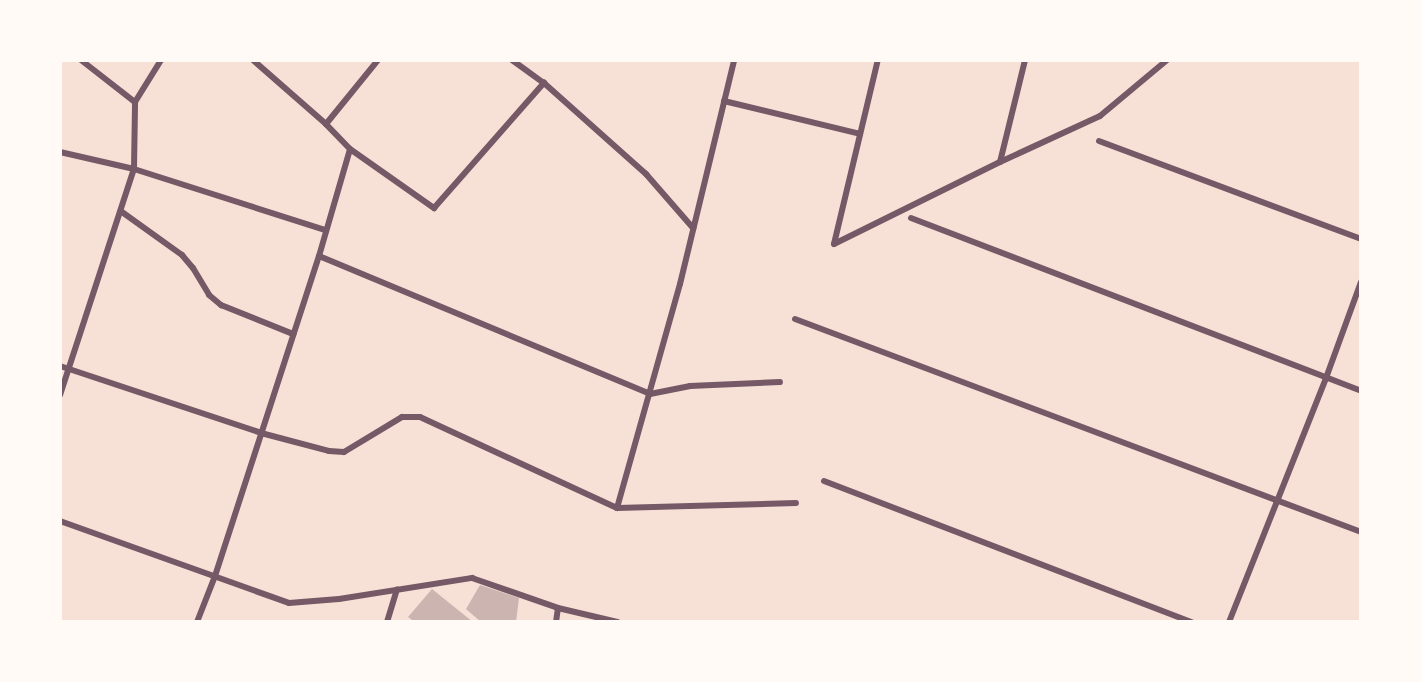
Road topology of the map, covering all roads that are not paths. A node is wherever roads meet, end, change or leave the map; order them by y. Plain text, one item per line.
1 (81, 60) edge
2 (161, 60) edge
3 (253, 60) edge
4 (378, 60) edge
5 (512, 60) edge
6 (734, 60) edge
7 (878, 60) edge
8 (1025, 60) edge
9 (1167, 60) edge
10 (544, 83) junction
11 (724, 101) junction
12 (135, 102) junction
13 (326, 124) junction
14 (860, 134) junction
15 (1099, 141) dead end
16 (350, 149) junction
17 (60, 152) edge
18 (1000, 162) junction
19 (134, 169) junction
20 (122, 212) junction
21 (911, 218) dead end
22 (693, 228) junction
23 (325, 230) junction
24 (1361, 239) edge
25 (319, 256) junction
26 (1361, 282) edge
27 (795, 319) dead end
28 (293, 334) junction
29 (60, 366) edge
30 (68, 369) junction
31 (1326, 378) junction
32 (780, 382) dead end
33 (1361, 391) edge
34 (650, 394) junction
35 (60, 395) edge
36 (261, 433) junction
37 (824, 481) dead end
38 (1278, 501) junction
39 (796, 503) dead end
40 (617, 508) junction
41 (60, 521) edge
42 (1361, 532) edge
43 (215, 576) junction
44 (397, 589) junction
45 (558, 608) junction
46 (197, 622) edge
47 (387, 622) edge
48 (556, 622) edge
49 (617, 622) edge
50 (1192, 622) edge
51 (1229, 622) edge

1 - 12 street
2 - 12 street
3 - 13 street
4 - 13 street
5 - 10 street
6 - 11 street
7 - 14 street
8 - 18 street
9 - 18 street
10 - 16 street
10 - 22 street
11 - 14 street
11 - 22 street
12 - 19 street
13 - 16 street
14 - 18 street
15 - 24 street
16 - 23 street
17 - 19 street
19 - 20 street
19 - 23 street
20 - 28 street
20 - 30 street
21 - 31 street
22 - 34 street
23 - 25 street
25 - 28 street
25 - 34 street
26 - 31 street
27 - 38 street
28 - 36 street
29 - 30 street
30 - 35 street
30 - 36 street
31 - 33 street
31 - 38 street
32 - 34 street
34 - 40 street
36 - 40 street
36 - 43 street
37 - 50 street
38 - 42 street
38 - 51 street
39 - 40 street
41 - 43 street
43 - 44 street
43 - 46 street
44 - 45 street
44 - 47 street
45 - 48 street
45 - 49 street

